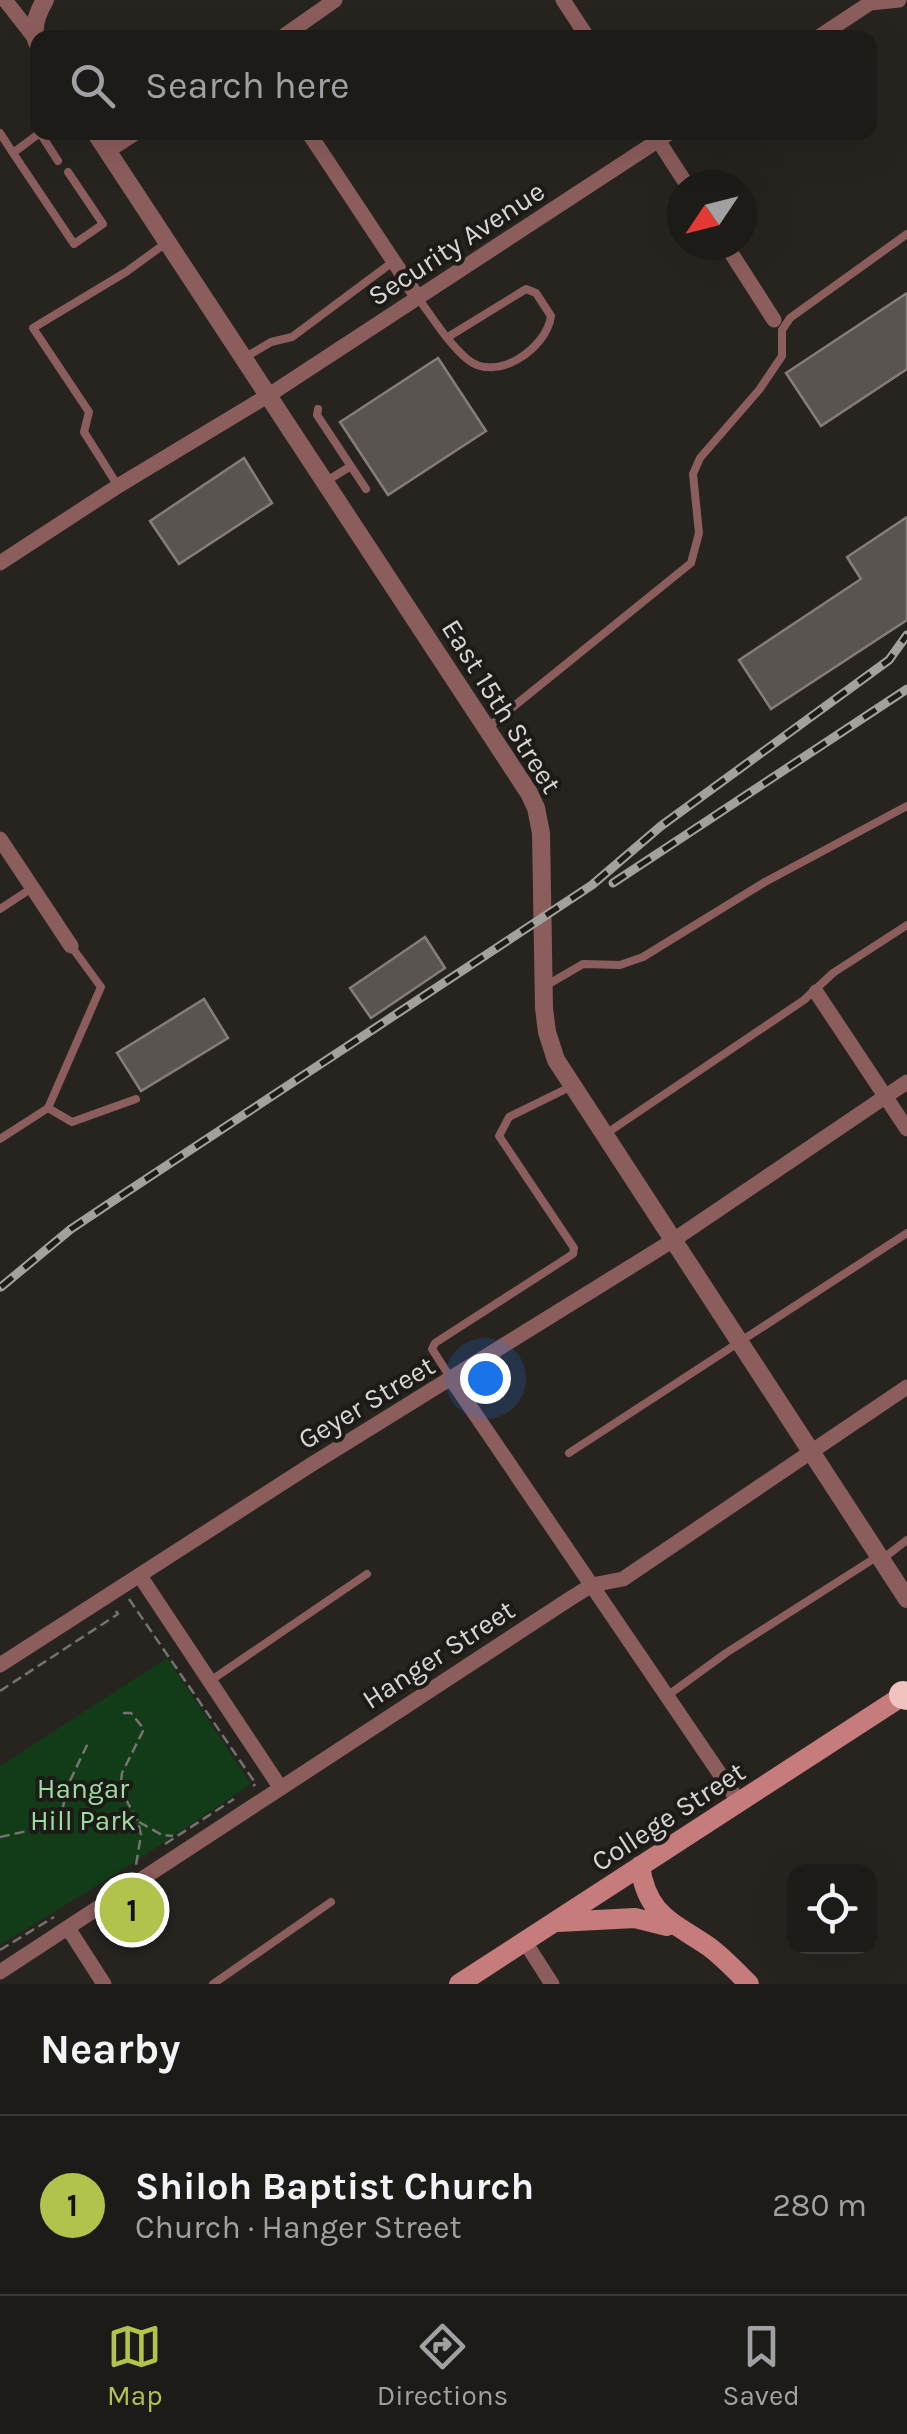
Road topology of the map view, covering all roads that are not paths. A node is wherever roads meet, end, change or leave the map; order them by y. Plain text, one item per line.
1 (6, 0) edge
2 (46, 0) edge
3 (335, 0) edge
4 (563, 0) edge
5 (899, 0) edge
6 (870, 2) edge
7 (37, 30) edge
8 (292, 30) edge
9 (583, 30) edge
10 (830, 30) edge
11 (30, 32) edge
12 (0, 133) edge
13 (30, 140) edge
14 (44, 140) edge
15 (101, 140) edge
16 (125, 140) edge
17 (313, 140) edge
18 (654, 140) edge
19 (664, 140) edge
20 (108, 151) junction
21 (12, 152) junction
22 (58, 161) dead end
23 (679, 170) edge
24 (68, 172) dead end
25 (907, 234) edge
26 (166, 243) junction
27 (736, 260) edge
28 (394, 261) junction
29 (418, 298) junction
30 (778, 325) junction
31 (448, 336) junction
32 (244, 358) junction
33 (269, 396) junction
34 (318, 409) dead end
35 (351, 466) junction
36 (325, 482) junction
37 (118, 486) junction
38 (366, 490) dead end
39 (0, 563) edge
40 (486, 728) junction
41 (907, 806) edge
42 (0, 838) edge
43 (32, 888) junction
44 (0, 909) edge
45 (907, 925) edge
46 (71, 946) joint
47 (544, 988) junction
48 (816, 992) junction
49 (907, 1082) edge
50 (572, 1086) junction
51 (886, 1096) junction
52 (136, 1099) dead end
53 (48, 1108) junction
54 (907, 1129) edge
55 (604, 1136) junction
56 (0, 1140) edge
57 (907, 1234) edge
58 (672, 1241) junction
59 (740, 1342) junction
60 (452, 1380) junction
61 (907, 1387) edge
62 (810, 1451) junction
63 (569, 1453) dead end
64 (907, 1540) edge
65 (880, 1558) junction
66 (368, 1574) dead end
67 (140, 1576) junction
68 (592, 1585) junction
69 (907, 1599) edge
70 (0, 1665) edge
71 (210, 1681) junction
72 (906, 1694) edge
73 (666, 1696) junction
74 (280, 1787) junction
75 (739, 1802) junction
76 (640, 1866) junction
77 (615, 1883) junction
78 (331, 1902) dead end
79 (635, 1918) junction
80 (556, 1922) junction
81 (68, 1928) junction
82 (683, 1932) junction
83 (525, 1942) junction
84 (0, 1972) edge
85 (104, 1984) edge
86 (213, 1984) edge
87 (459, 1984) edge
88 (552, 1984) edge
89 (748, 1984) edge

1 - 11 street
2 - 7 street
3 - 8 street
4 - 9 street
5 - 6 street
6 - 10 street
12 - 21 lane
13 - 21 lane
14 - 22 lane
15 - 20 street, East 15th Street
16 - 20 street
17 - 28 street
18 - 29 street, Security Avenue
19 - 23 street
20 - 26 street, East 15th Street
21 - 24 lane
25 - 30 lane
26 - 32 street, East 15th Street
26 - 37 lane
27 - 30 street
28 - 29 street
28 - 32 lane
29 - 31 lane
29 - 33 street, Security Avenue
30 - 40 lane
31 - 31 lane
32 - 33 street, East 15th Street
33 - 36 street, East 15th Street
33 - 37 street, Security Avenue
34 - 35 lane
35 - 36 lane
35 - 38 lane
36 - 40 street, East 15th Street
37 - 39 street, Security Avenue
40 - 47 street, East 15th Street
41 - 47 lane
42 - 43 street
43 - 44 lane
43 - 46 street
45 - 48 lane
46 - 53 lane
47 - 50 street, East 15th Street
48 - 51 street
48 - 55 lane
49 - 51 street, Geyer Street
50 - 55 street, East 15th Street
50 - 60 lane
51 - 54 street
51 - 58 street, Geyer Street
52 - 53 lane
53 - 56 lane
55 - 58 street, East 15th Street
57 - 59 lane
58 - 59 street, East 15th Street
58 - 60 street, Geyer Street
59 - 62 street, East 15th Street
59 - 63 lane
60 - 67 street, Geyer Street
60 - 68 street
61 - 62 street, Hanger Street
62 - 65 street, East 15th Street
62 - 68 street, Hanger Street
64 - 65 lane
65 - 69 street, East 15th Street
65 - 73 lane
66 - 71 lane
67 - 70 street, Geyer Street
67 - 71 street
68 - 73 street
68 - 74 street, Hanger Street
71 - 74 street
72 - 75 main road, College Street
73 - 75 street
74 - 81 street, Hanger Street
75 - 76 main road, College Street
76 - 77 main road, College Street
76 - 82 main road
77 - 79 main road
77 - 80 main road, College Street
78 - 86 lane
79 - 80 main road
79 - 82 main road
80 - 83 main road, College Street
81 - 84 street, Hanger Street
81 - 85 street
82 - 89 main road
83 - 87 main road, College Street
83 - 88 street

